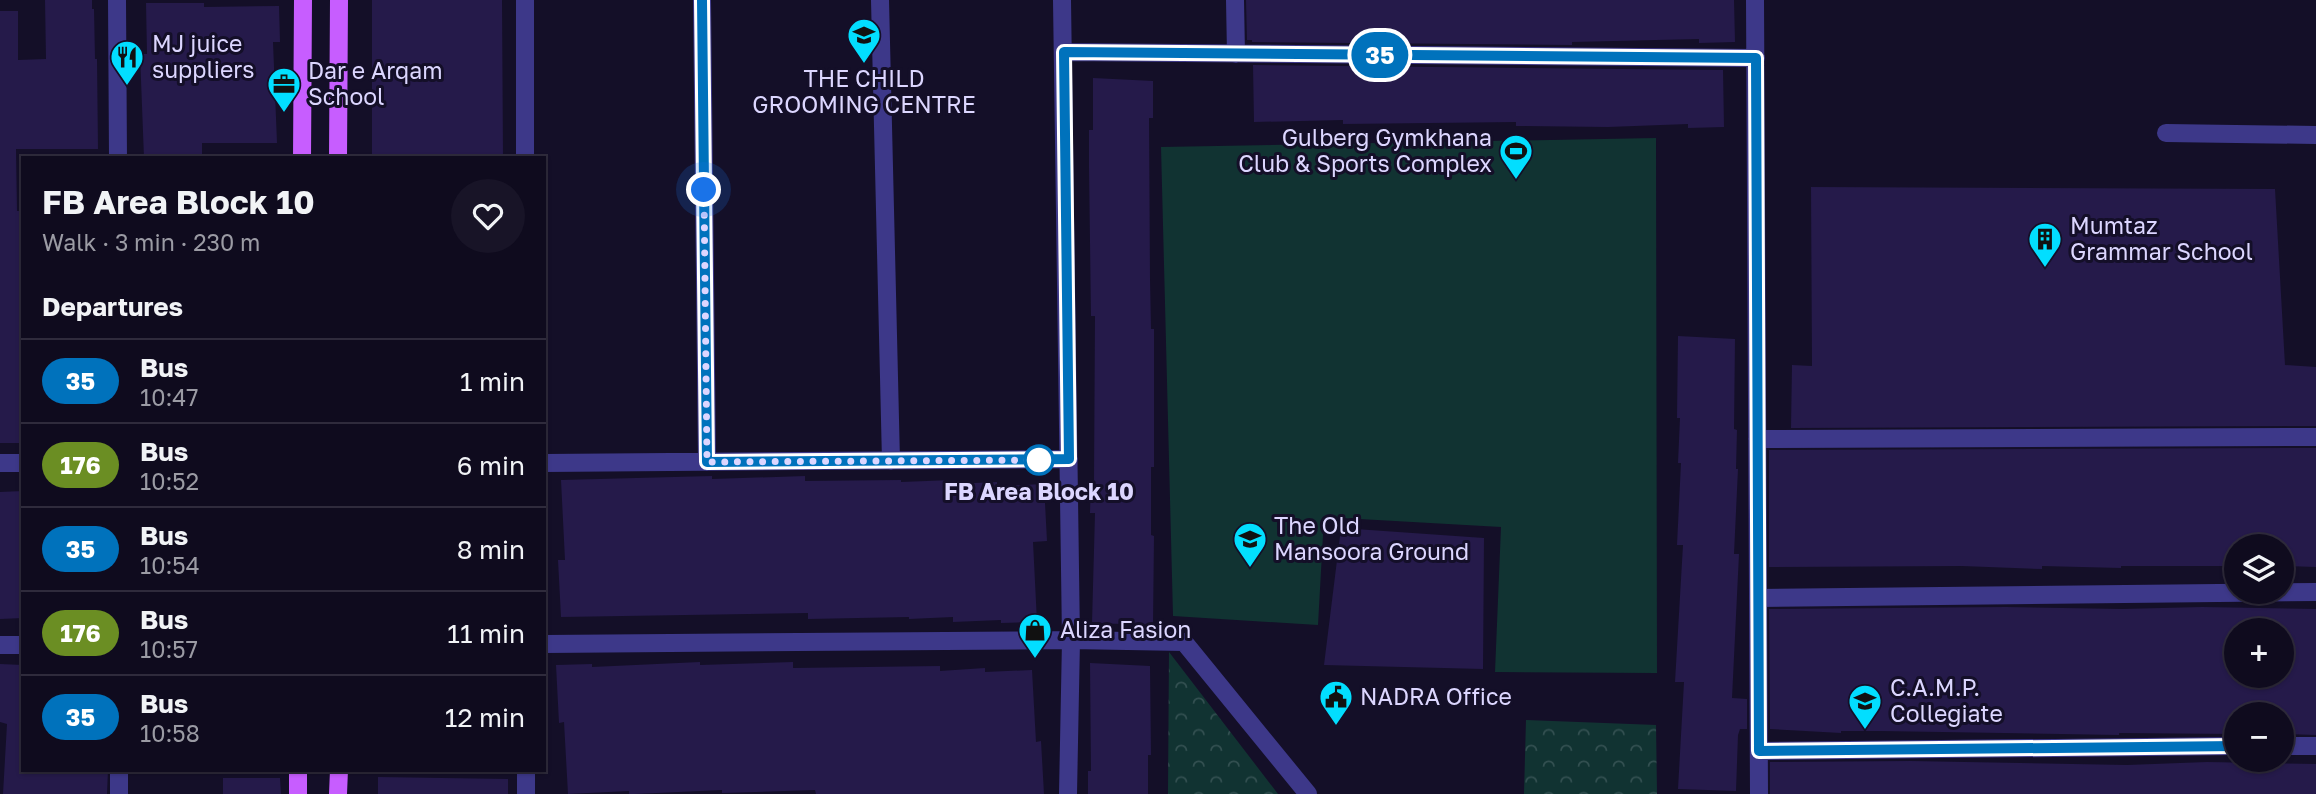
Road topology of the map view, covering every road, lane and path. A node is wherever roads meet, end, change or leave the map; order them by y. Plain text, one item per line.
1 (117, 0) edge
2 (303, 0) edge
3 (339, 0) edge
4 (525, 0) edge
5 (702, 0) edge
6 (880, 0) edge
7 (1062, 0) edge
8 (1235, 0) edge
9 (1755, 0) edge
10 (1064, 52) junction
11 (1236, 54) junction
12 (1756, 58) junction
13 (2165, 133) dead end
14 (2316, 135) edge
15 (118, 156) edge
16 (302, 156) edge
17 (338, 156) edge
18 (525, 156) edge
19 (2316, 438) edge
20 (1758, 439) junction
21 (1069, 459) junction
22 (891, 461) junction
23 (707, 462) junction
24 (0, 463) edge
25 (21, 463) edge
26 (546, 463) edge
27 (2316, 592) edge
28 (1758, 598) junction
29 (1071, 640) junction
30 (0, 645) edge
31 (21, 645) edge
32 (546, 645) edge
33 (2224, 746) edge
34 (2294, 746) edge
35 (2316, 746) edge
36 (1759, 751) junction
37 (119, 772) edge
38 (298, 772) edge
39 (339, 772) edge
40 (526, 772) edge
41 (119, 794) edge
42 (298, 794) edge
43 (338, 794) edge
44 (526, 794) edge
45 (1069, 794) edge
46 (1308, 794) edge
47 (1759, 794) edge

1 - 15 street
2 - 16 main road
3 - 17 main road
4 - 18 street
5 - 23 street
6 - 22 street
7 - 10 street
8 - 11 street
9 - 12 street
10 - 11 street
10 - 21 street
11 - 12 street
12 - 20 street
13 - 14 street
19 - 20 street
20 - 28 street
21 - 22 street
21 - 29 street
22 - 23 street
23 - 26 street
24 - 25 street
27 - 28 street
28 - 36 street
29 - 32 street
29 - 45 street
29 - 46 street
30 - 31 street
33 - 36 street
34 - 35 street
36 - 47 street
37 - 41 street
38 - 42 main road
39 - 43 main road
40 - 44 street

